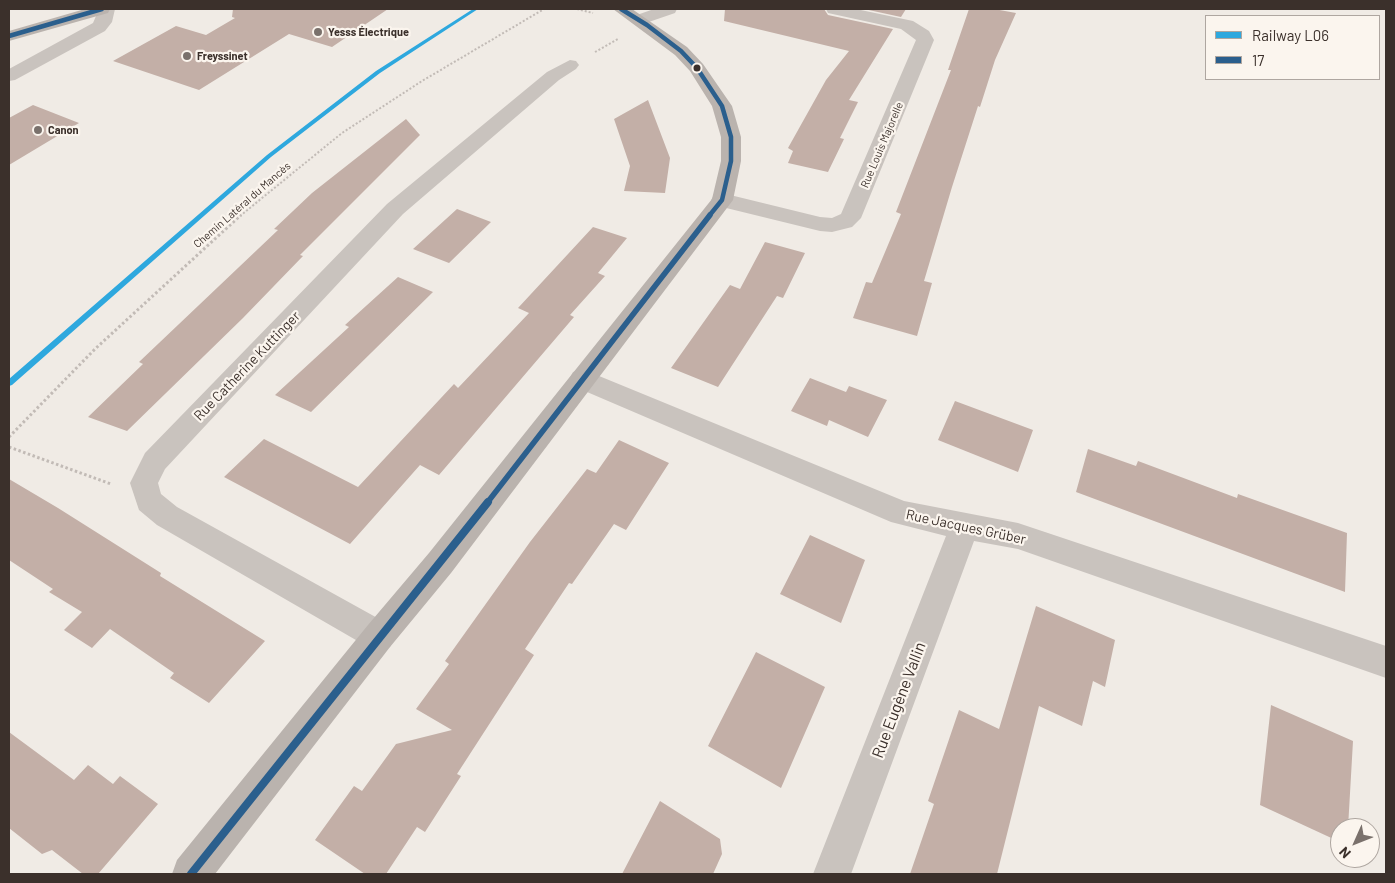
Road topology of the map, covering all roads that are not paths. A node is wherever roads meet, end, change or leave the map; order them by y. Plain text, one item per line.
1 (102, 9) edge
2 (107, 9) edge
3 (621, 9) edge
4 (669, 9) edge
5 (834, 9) edge
6 (640, 20) junction
7 (9, 36) edge
8 (570, 65) road end
9 (9, 76) edge
10 (722, 200) junction
11 (582, 380) junction
12 (965, 526) junction
13 (379, 636) junction
14 (1386, 662) edge
15 (191, 874) edge
16 (832, 874) edge

1 - 7 street
2 - 9 street
3 - 6 street
4 - 6 street
5 - 10 street, Rue Louis Majorelle
6 - 10 street
8 - 13 street, Rue Catherine Kuttinger
10 - 11 street
11 - 12 street, Rue Jacques Grüber
11 - 13 street
12 - 14 street, Rue Jacques Grüber
12 - 16 street, Rue Eugène Vallin
13 - 15 street

